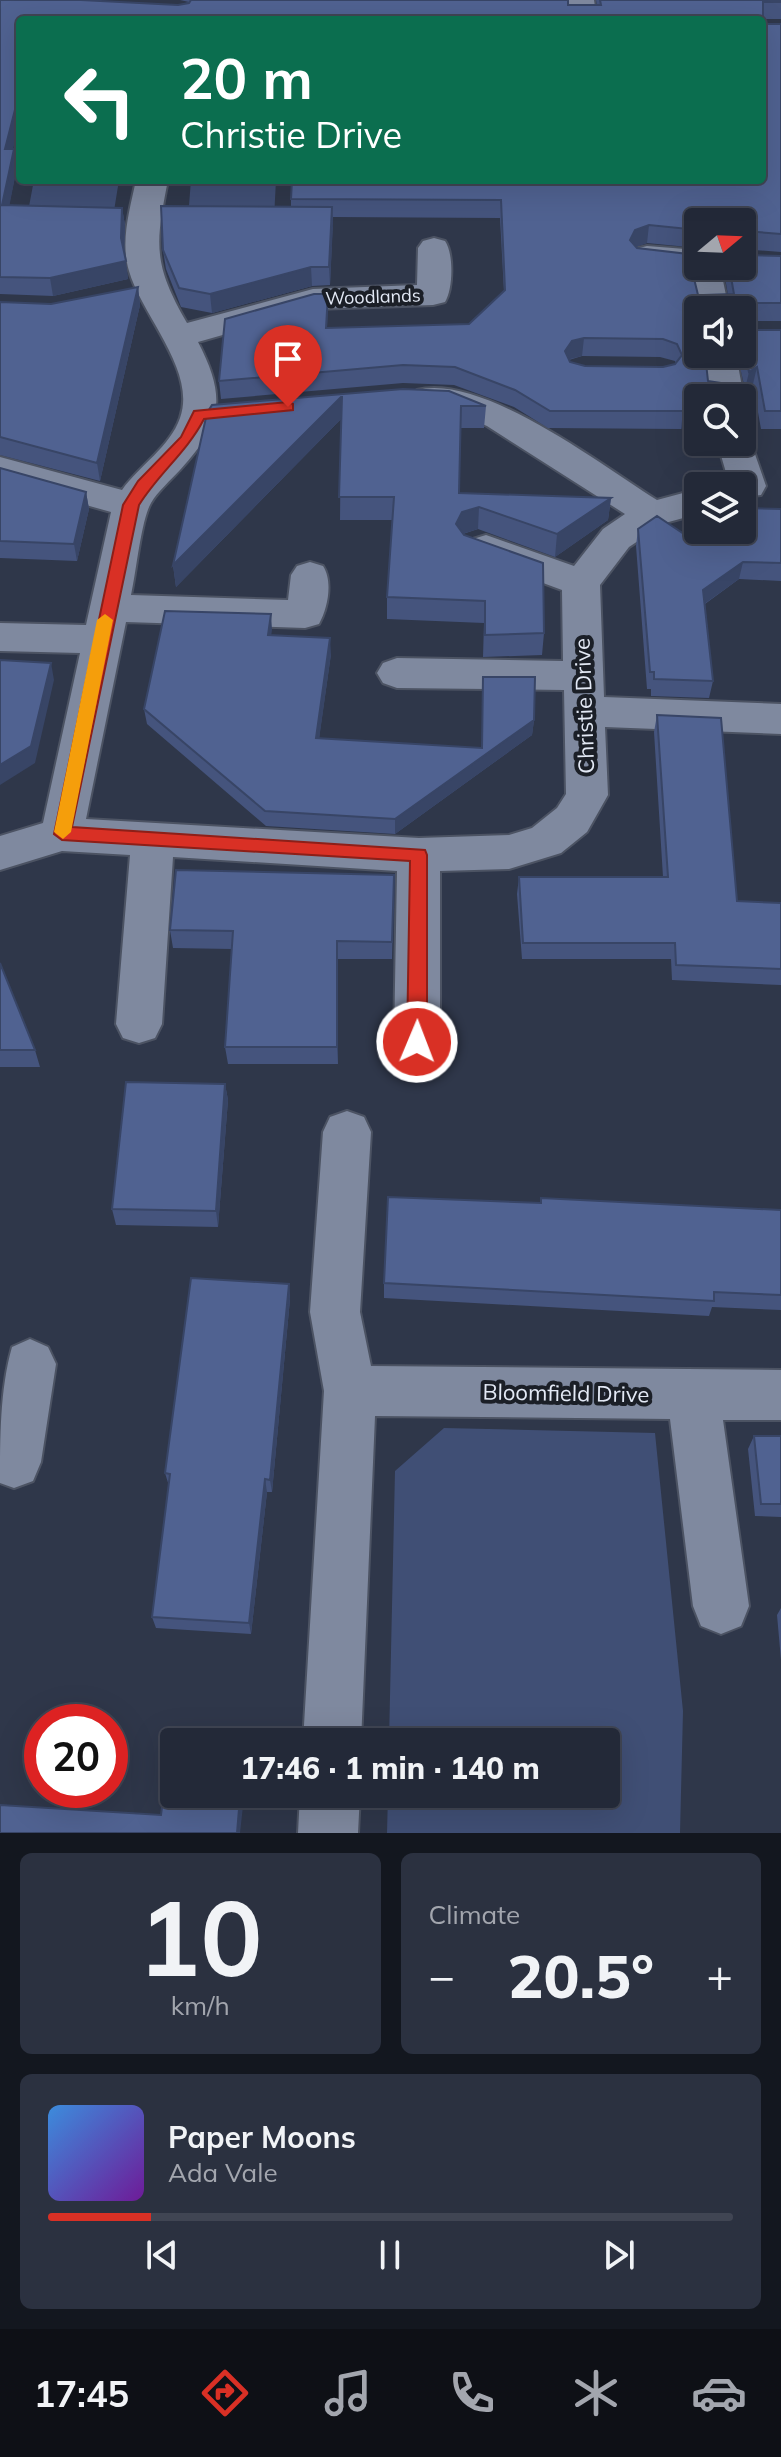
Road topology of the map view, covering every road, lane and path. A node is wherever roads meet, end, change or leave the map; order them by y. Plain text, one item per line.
1 (151, 184) edge
2 (434, 248) dead end
3 (647, 256) edge
4 (684, 259) edge
5 (177, 337) junction
6 (403, 397) edge
7 (742, 456) edge
8 (0, 469) edge
9 (757, 486) edge
10 (131, 505) junction
11 (684, 505) edge
12 (652, 514) junction
13 (477, 545) edge
14 (310, 575) dead end
15 (581, 583) junction
16 (104, 624) junction
17 (0, 637) edge
18 (397, 673) dead end
19 (583, 694) junction
20 (781, 719) edge
21 (62, 834) junction
22 (153, 839) junction
23 (0, 853) edge
24 (419, 855) junction
25 (139, 1024) dead end
26 (417, 1042) dead end
27 (347, 1132) dead end
28 (18, 1382) edge
29 (350, 1391) junction
30 (693, 1394) junction
31 (781, 1395) edge
32 (14, 1462) dead end
33 (721, 1606) dead end
34 (333, 1728) edge
35 (329, 1808) edge
36 (328, 1833) edge

1 - 5 street
2 - 5 street, Woodlands
3 - 4 street
5 - 10 street
6 - 12 street
7 - 9 street
8 - 10 street
10 - 16 street
11 - 12 street
12 - 15 street
13 - 15 street
14 - 16 street
15 - 19 street, Christie Drive
16 - 17 street
16 - 21 street
18 - 19 street
19 - 20 street
19 - 24 street, Christie Drive
21 - 22 street, Christie Drive
21 - 23 street, Christie Drive
22 - 24 street, Christie Drive
22 - 25 street
24 - 26 street
27 - 29 street
28 - 32 street
29 - 30 street, Bloomfield Drive
29 - 34 street
30 - 31 street, Bloomfield Drive
30 - 33 street
35 - 36 street

